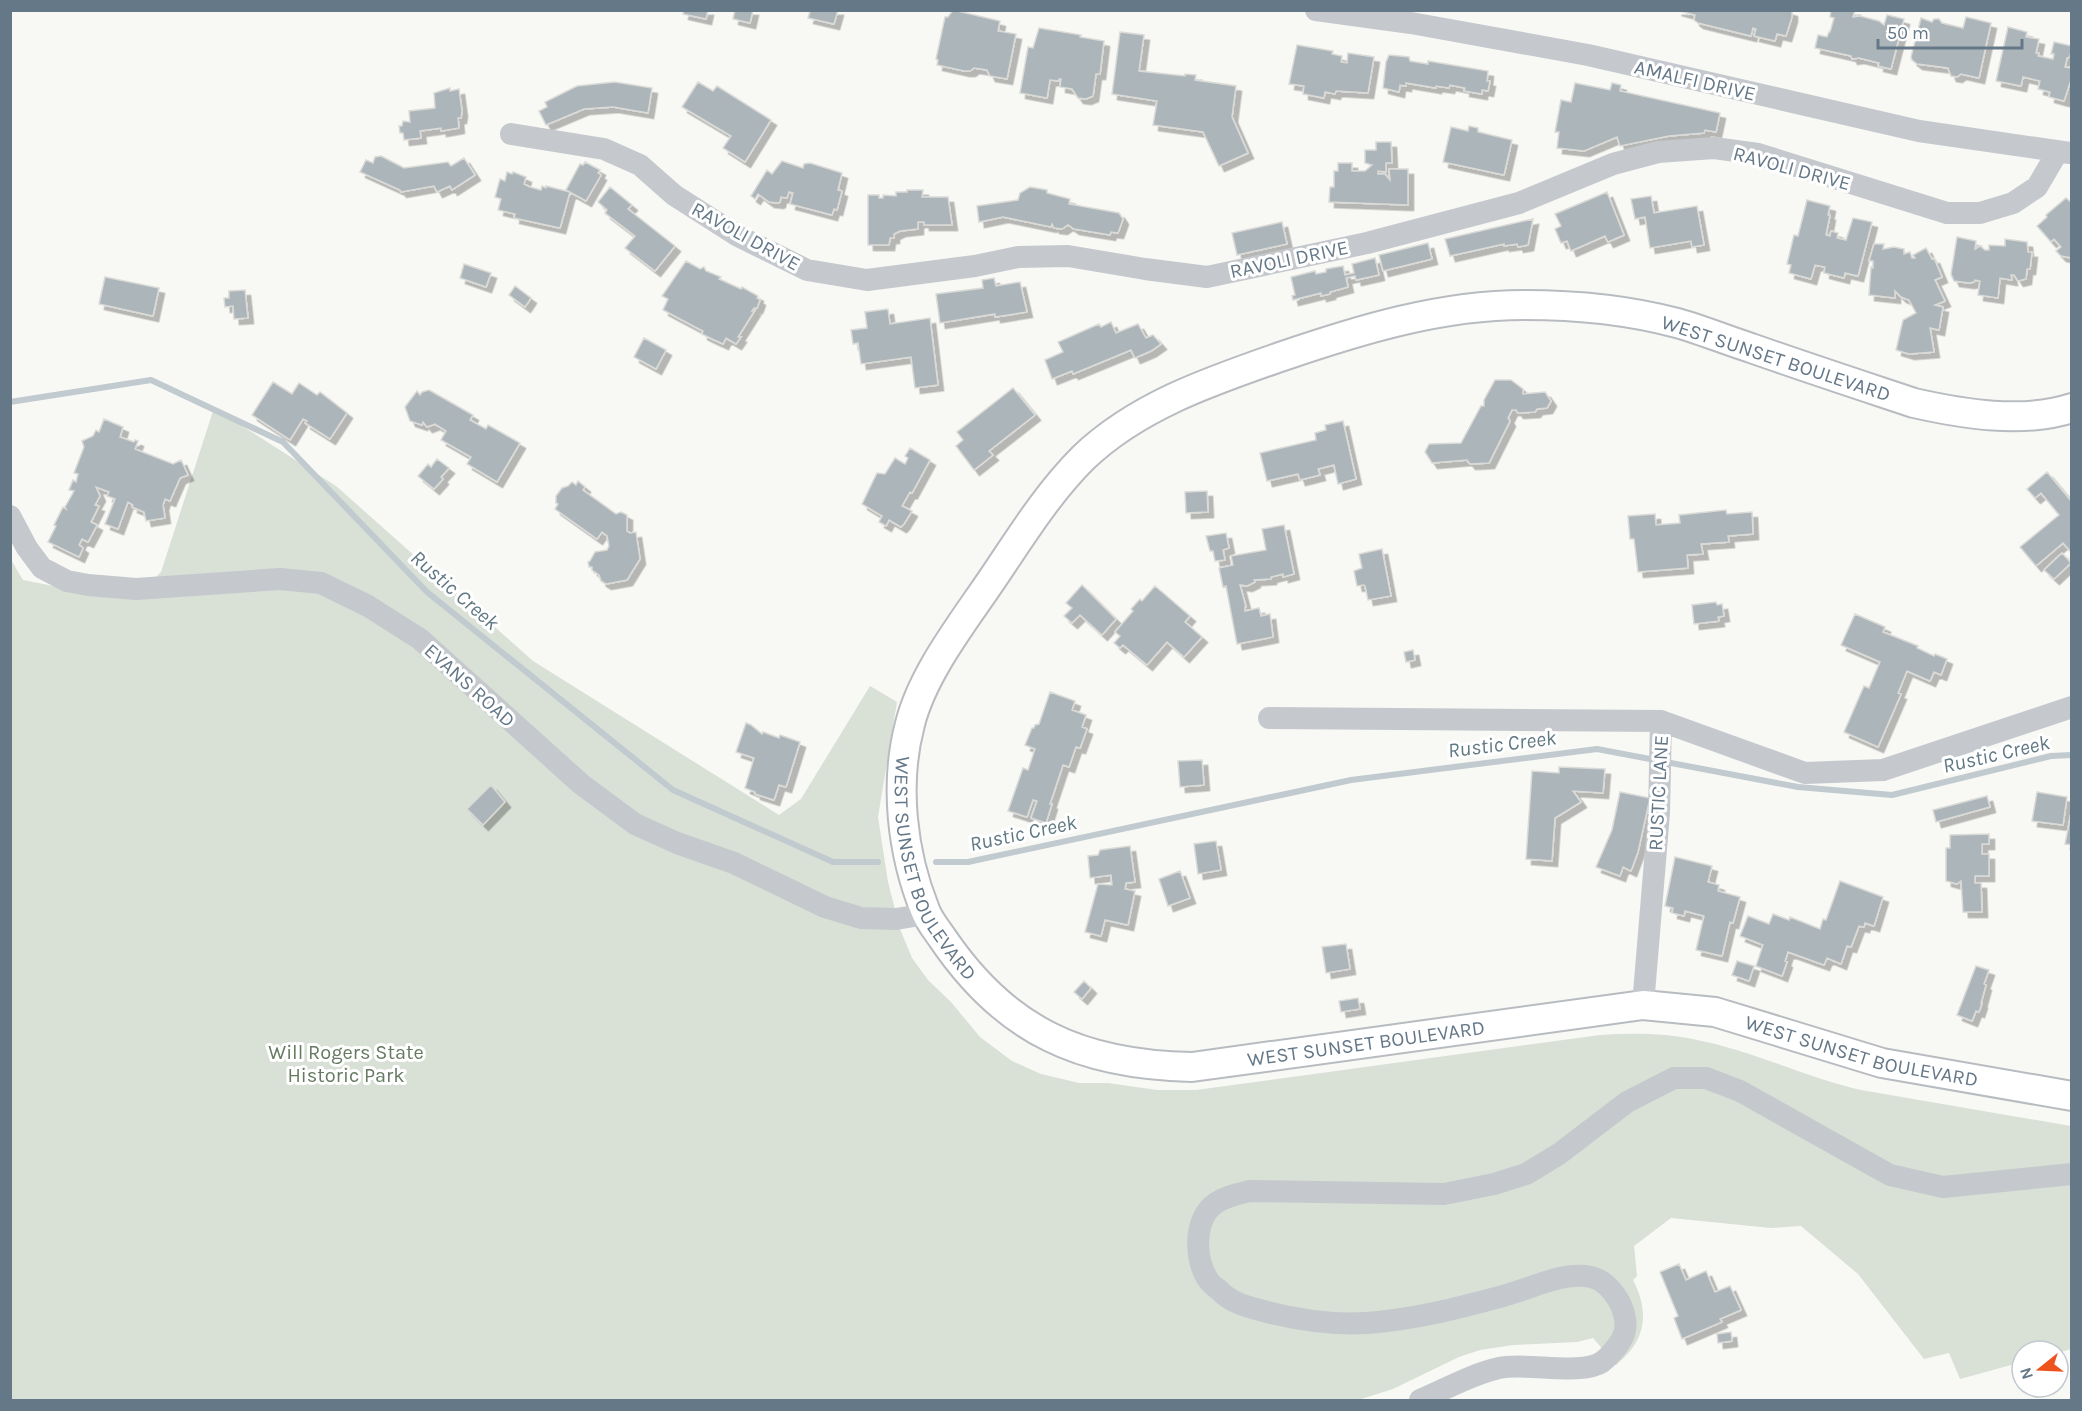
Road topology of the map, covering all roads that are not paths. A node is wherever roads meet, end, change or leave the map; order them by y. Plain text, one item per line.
1 (1317, 10) edge
2 (511, 134) dead end
3 (2064, 153) edge
4 (2072, 408) edge
5 (10, 516) edge
6 (2072, 707) edge
7 (1269, 718) dead end
8 (1661, 721) junction
9 (926, 914) junction
10 (1643, 1005) junction
11 (2072, 1096) edge
12 (2072, 1174) edge
13 (1420, 1401) edge

1 - 3 street, AMALFI DRIVE
2 - 3 street, RAVOLI DRIVE
4 - 9 main road, WEST SUNSET BOULEVARD
5 - 9 street, EVANS ROAD
6 - 8 street
7 - 8 street, RUSTIC LANE
8 - 10 street, RUSTIC LANE
9 - 10 main road, WEST SUNSET BOULEVARD
10 - 11 main road, WEST SUNSET BOULEVARD
12 - 13 street

